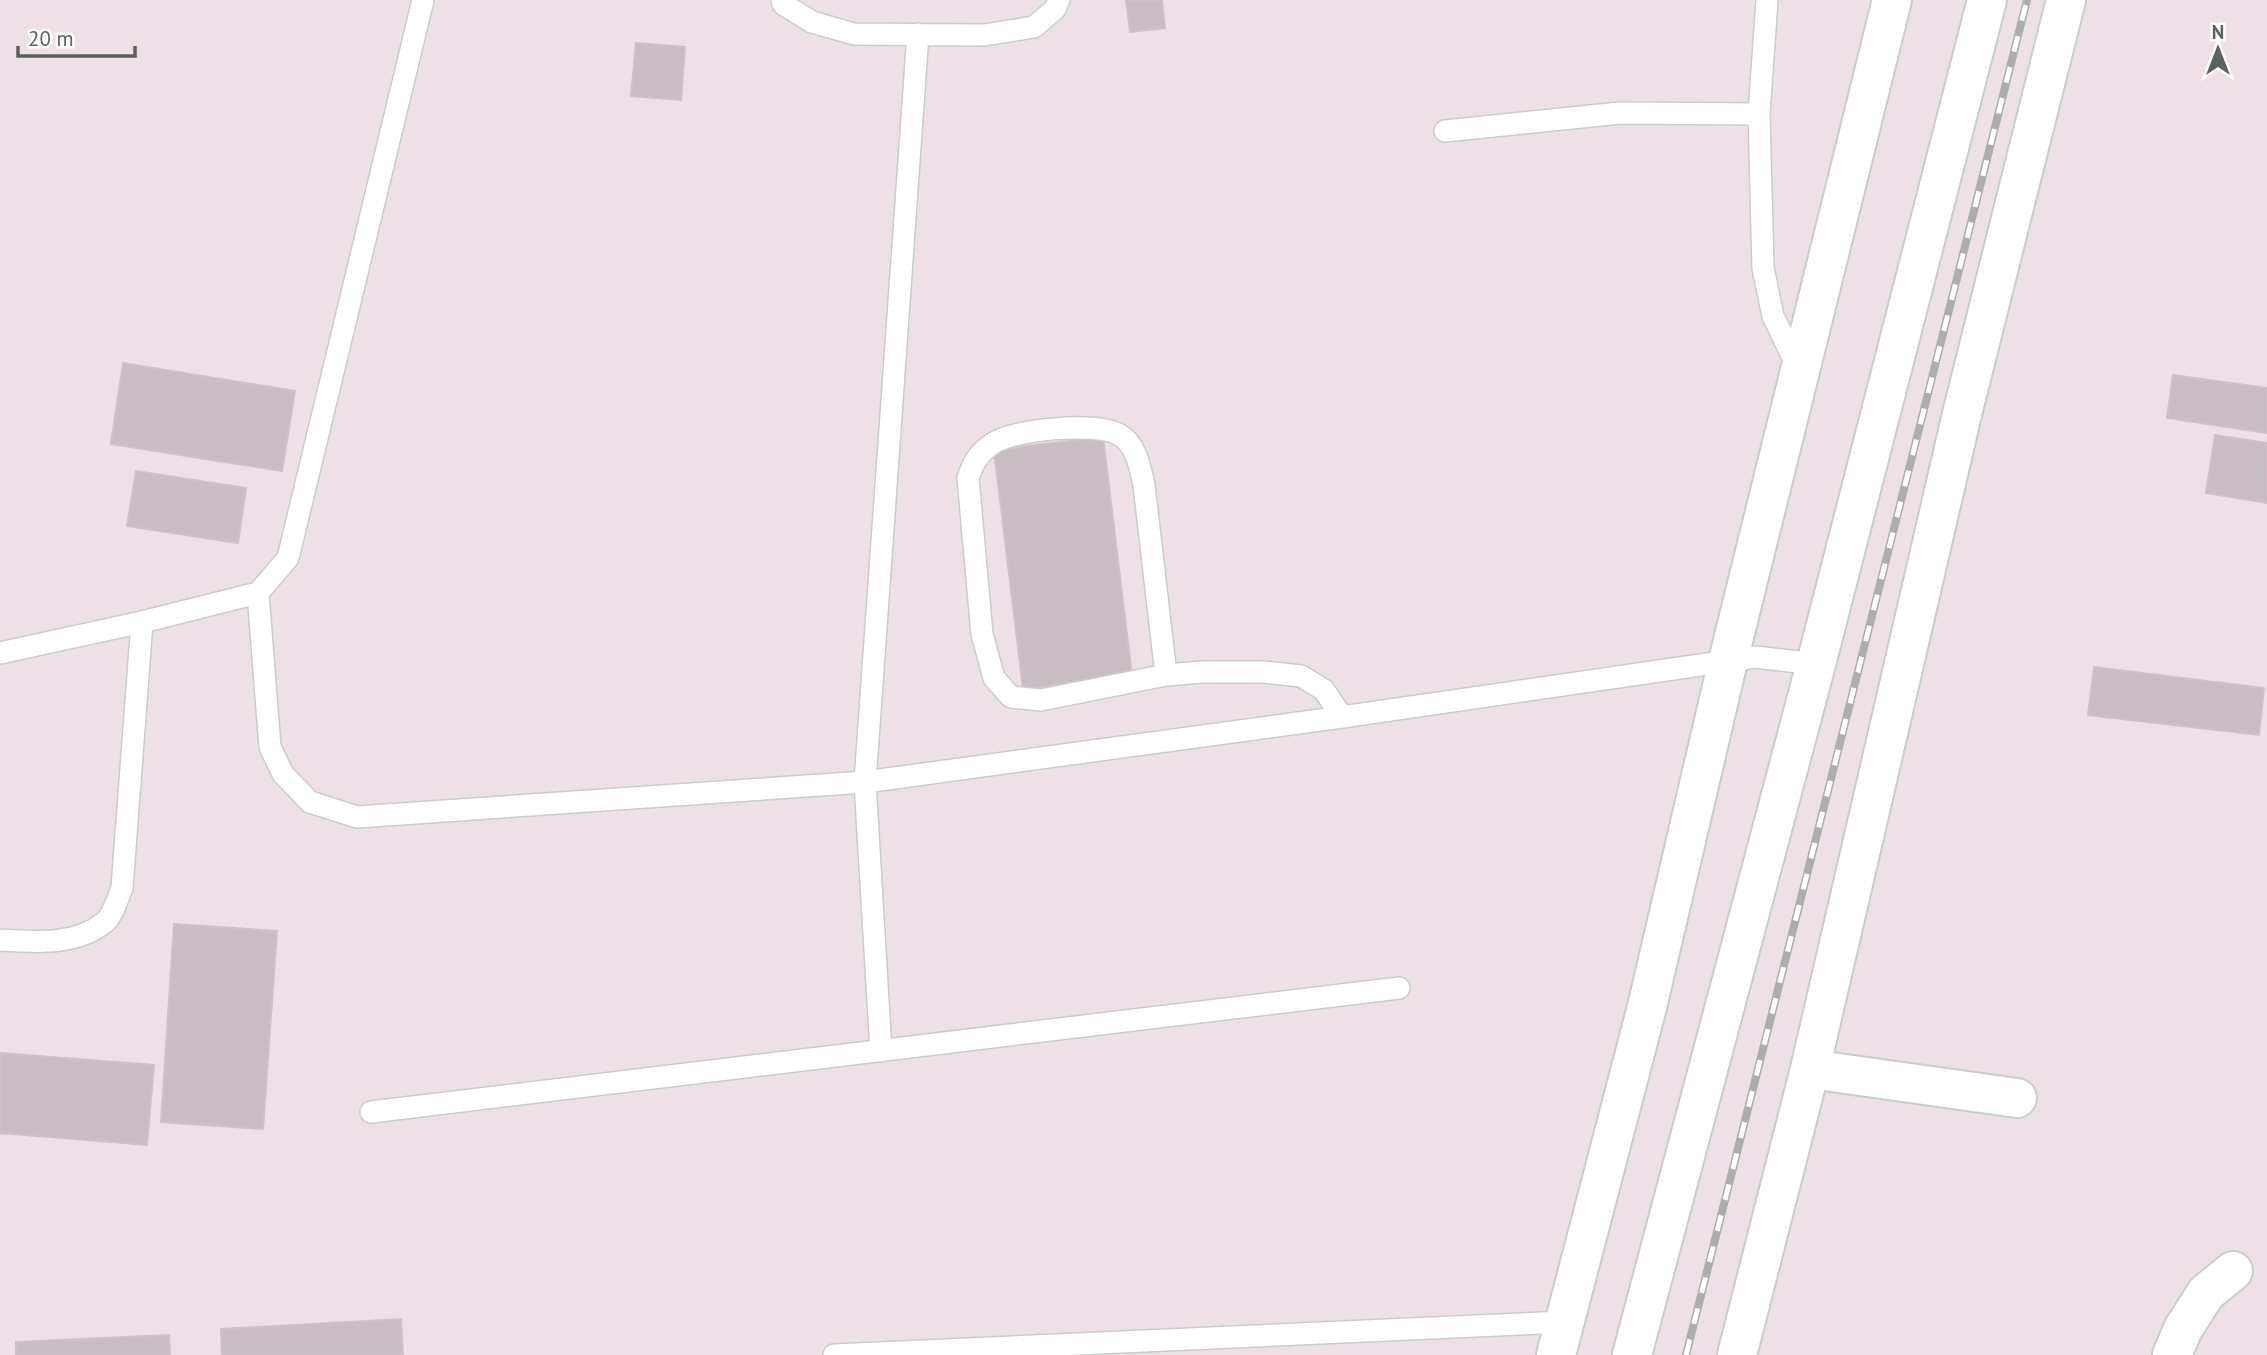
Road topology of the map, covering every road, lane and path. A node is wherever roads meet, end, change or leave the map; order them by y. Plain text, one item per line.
1 (423, 0) edge
2 (782, 0) edge
3 (1059, 0) edge
4 (1767, 0) edge
5 (1892, 0) edge
6 (1987, 0) edge
7 (2066, 0) edge
8 (918, 34) junction
9 (1759, 114) junction
10 (1445, 131) dead end
11 (1800, 372) junction
12 (258, 593) junction
13 (142, 622) junction
14 (0, 653) edge
15 (1742, 659) junction
16 (1804, 663) junction
17 (1166, 675) junction
18 (1342, 717) junction
19 (865, 782) junction
20 (0, 940) edge
21 (1399, 988) dead end
22 (881, 1051) junction
23 (1810, 1069) junction
24 (2017, 1098) dead end
25 (371, 1112) dead end
26 (2233, 1271) dead end
27 (1560, 1339) edge
28 (834, 1355) edge
29 (1632, 1355) edge
30 (1737, 1355) edge
31 (2172, 1355) edge

1 - 12 lane
2 - 8 lane
3 - 8 lane
4 - 9 lane
5 - 11 street
6 - 16 street
7 - 23 street
8 - 19 lane
9 - 10 lane
9 - 11 lane
11 - 15 street
12 - 13 lane
12 - 19 lane
13 - 14 lane
13 - 20 lane
15 - 16 lane
15 - 18 lane
15 - 27 street
16 - 29 street
17 - 17 lane
17 - 18 lane
18 - 19 lane
19 - 22 lane
21 - 22 lane
22 - 25 lane
23 - 24 street
23 - 30 street
26 - 31 street
27 - 28 lane

